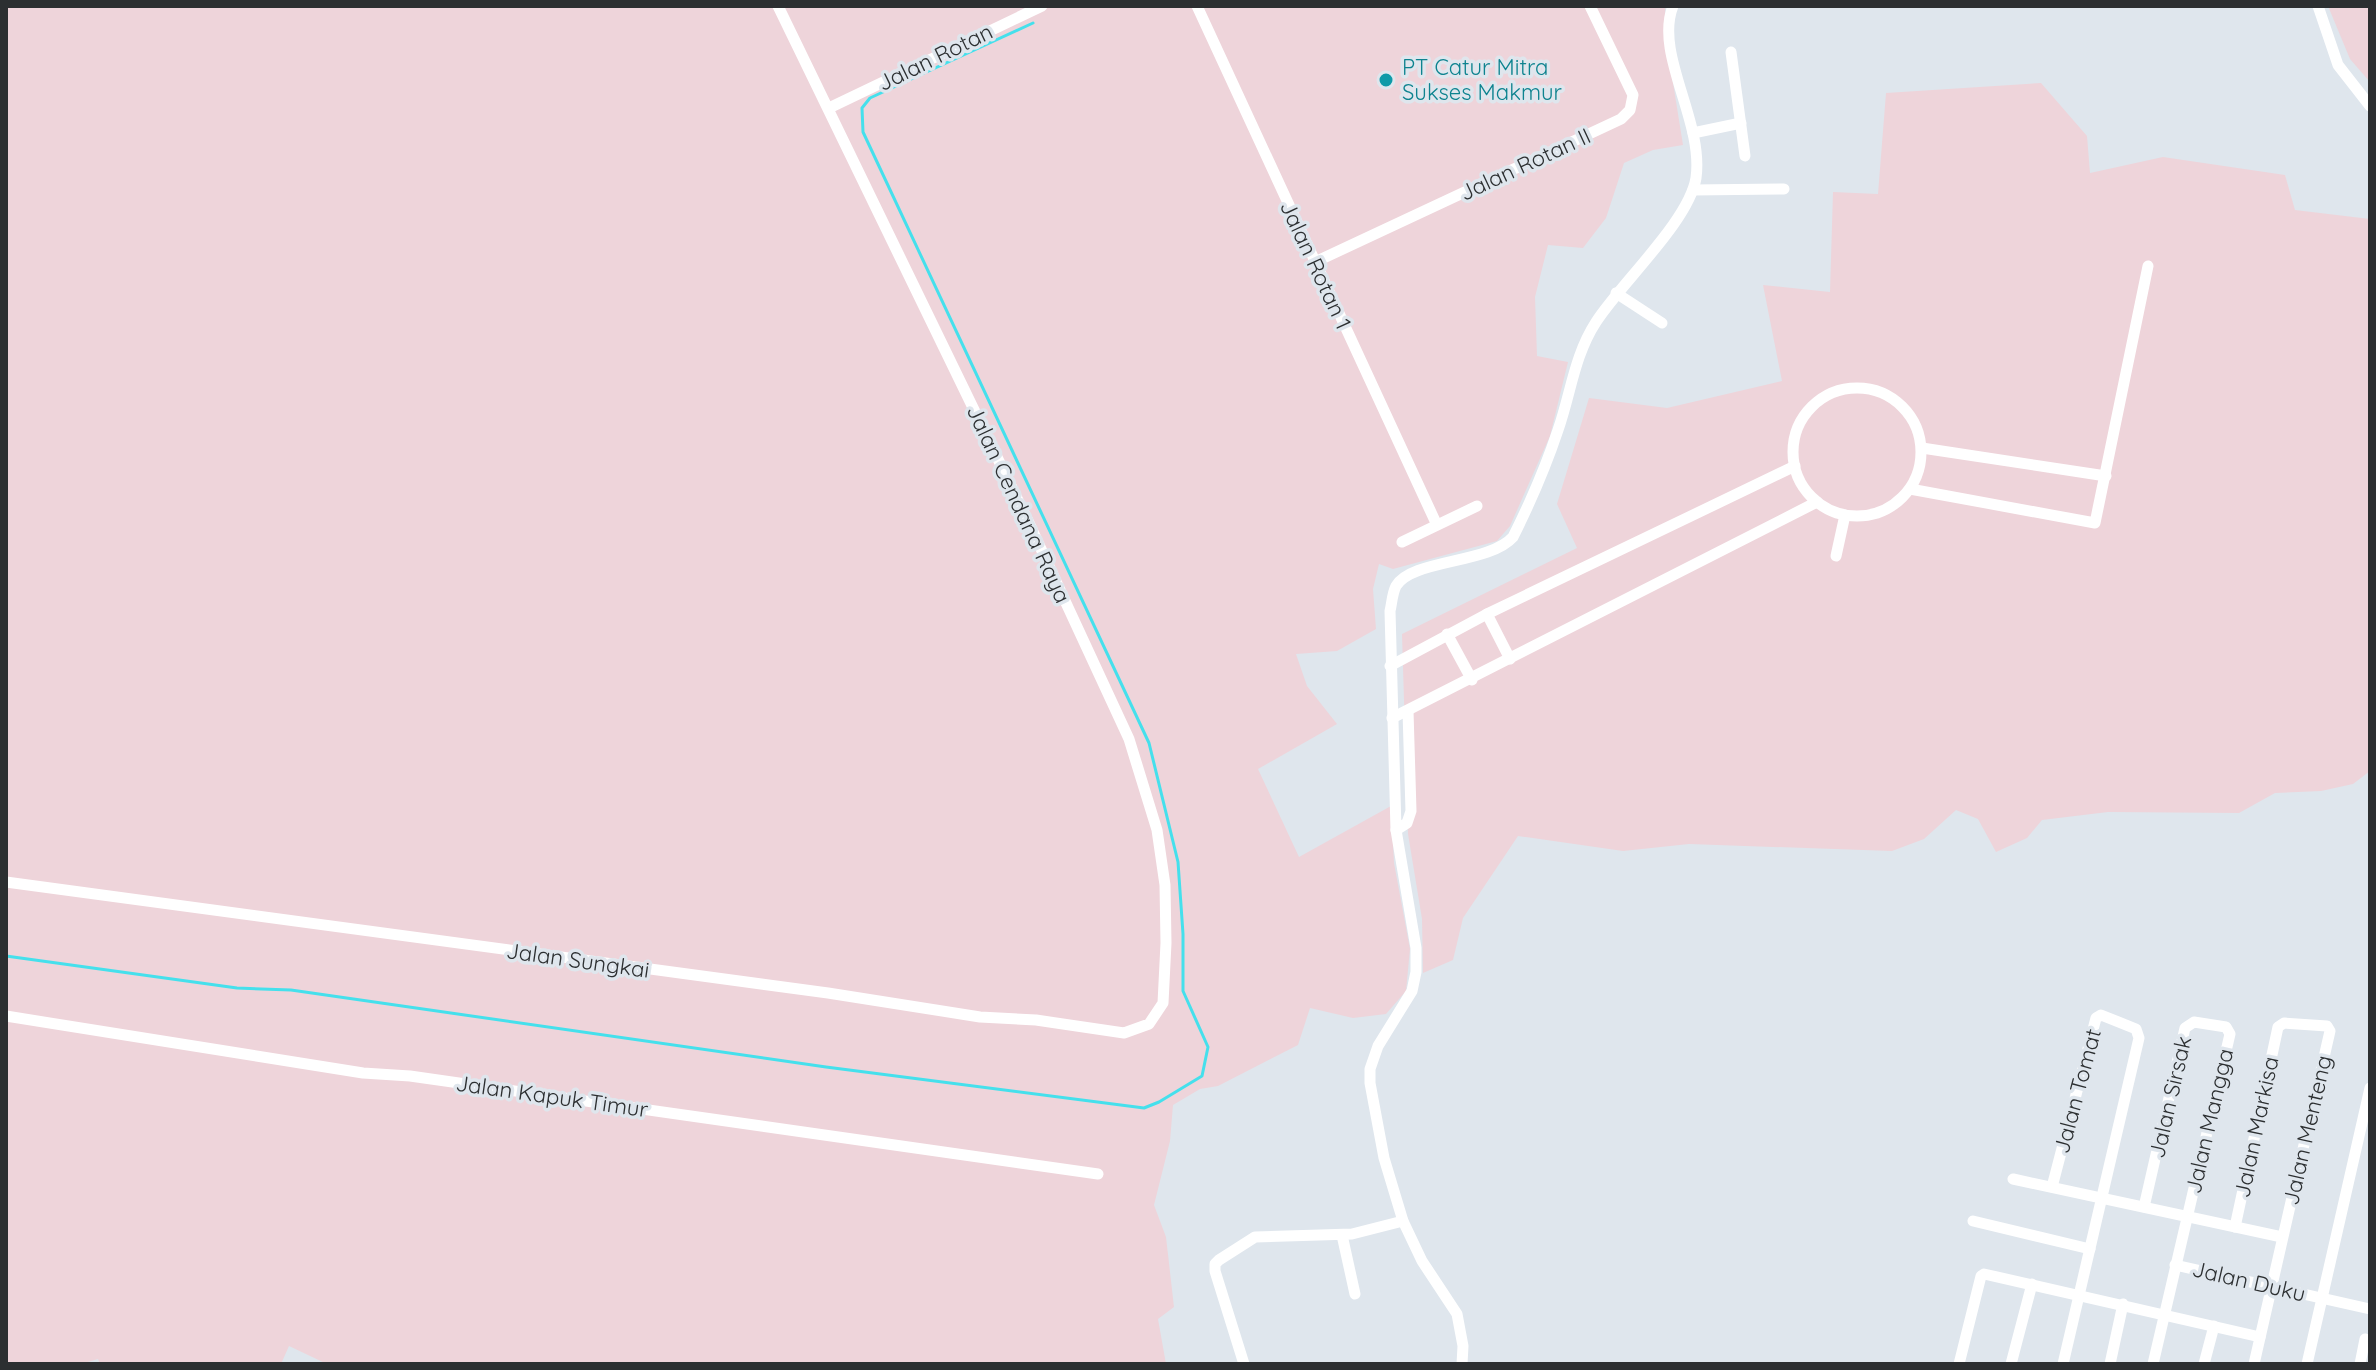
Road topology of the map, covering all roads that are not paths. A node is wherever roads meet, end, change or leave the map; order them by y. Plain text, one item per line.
1 (778, 6) edge
2 (1042, 6) edge
3 (1197, 6) edge
4 (1590, 6) edge
5 (1673, 6) edge
6 (2318, 6) edge
7 (1731, 52) dead end
8 (2370, 106) edge
9 (829, 108) junction
10 (1741, 123) junction
11 (1693, 133) junction
12 (1745, 156) dead end
13 (1784, 189) dead end
14 (1693, 190) junction
15 (1315, 262) junction
16 (2148, 266) dead end
17 (1616, 293) junction
18 (1662, 323) dead end
19 (1922, 448) junction
20 (1795, 466) junction
21 (2106, 476) junction
22 (1910, 489) junction
23 (1817, 502) junction
24 (1477, 506) dead end
25 (1845, 515) junction
26 (1436, 523) junction
27 (1402, 542) dead end
28 (1836, 556) dead end
29 (1487, 614) junction
30 (1447, 634) junction
31 (1510, 659) junction
32 (1390, 666) junction
33 (1472, 680) junction
34 (1408, 711) junction
35 (1392, 718) junction
36 (1396, 830) junction
37 (6, 882) edge
38 (6, 1016) edge
39 (1149, 1024) joint
40 (2226, 1027) joint
41 (2278, 1027) joint
42 (2370, 1088) edge
43 (1098, 1174) dead end
44 (2013, 1179) dead end
45 (2052, 1187) junction
46 (2101, 1198) junction
47 (2144, 1207) junction
48 (2186, 1216) junction
49 (1403, 1221) junction
50 (1973, 1221) dead end
51 (2235, 1227) junction
52 (1342, 1235) junction
53 (2282, 1237) junction
54 (2090, 1249) junction
55 (2175, 1265) junction
56 (2032, 1284) junction
57 (2271, 1286) junction
58 (1355, 1294) dead end
59 (2079, 1294) junction
60 (2322, 1298) junction
61 (2123, 1304) junction
62 (2370, 1309) edge
63 (2165, 1315) junction
64 (2214, 1326) junction
65 (2260, 1337) junction
66 (2365, 1339) dead end
67 (2364, 1362) edge
68 (1244, 1364) edge
69 (1462, 1364) edge
70 (1959, 1364) edge
71 (2011, 1364) edge
72 (2063, 1364) edge
73 (2110, 1364) edge
74 (2153, 1364) edge
75 (2204, 1364) edge
76 (2254, 1364) edge
77 (2307, 1364) edge

1 - 9 street, Jalan Cendana Raya
2 - 9 street, Jalan Rotan
3 - 15 street, Jalan Rotan 1
4 - 15 street, Jalan Rotan II
5 - 11 street
6 - 8 street
7 - 10 street
9 - 39 street, Jalan Cendana Raya
10 - 11 street
10 - 12 street
11 - 14 street
13 - 14 street
14 - 17 street
15 - 26 street, Jalan Rotan 1
16 - 21 street
17 - 18 street
17 - 32 street
19 - 20 street
19 - 21 street
19 - 22 street
20 - 23 street
20 - 29 street
21 - 22 street
22 - 25 street
23 - 25 street
23 - 31 street
24 - 26 street
25 - 28 street
26 - 27 street
29 - 30 street
29 - 31 street
30 - 32 street
30 - 33 street
31 - 33 street
32 - 35 street
33 - 34 street
34 - 35 street
34 - 36 street
35 - 36 street
36 - 49 street
37 - 39 street, Jalan Sungkai
38 - 43 street, Jalan Kapuk Timur
40 - 47 street, Jalan Sirsak
40 - 48 street, Jalan Mangga
41 - 51 street, Jalan Markisa
41 - 53 street, Jalan Menteng
42 - 60 street
44 - 45 street
45 - 46 street
45 - 46 street, Jalan Tomat
46 - 47 street
46 - 54 street
47 - 48 street
48 - 51 street
48 - 55 street, Jalan Mangga
49 - 52 street
49 - 69 street
50 - 54 street
51 - 53 street
52 - 58 street
52 - 68 street
53 - 57 street
54 - 59 street
55 - 57 street, Jalan Duku
55 - 63 street, Jalan Mangga
56 - 59 street
56 - 70 street
56 - 71 street
57 - 60 street, Jalan Duku
57 - 65 street
59 - 61 street
59 - 72 street
60 - 62 street, Jalan Duku
60 - 77 street
61 - 63 street
61 - 73 street
63 - 64 street
63 - 74 street, Jalan Mangga
64 - 65 street
64 - 75 street
65 - 76 street
66 - 67 street

